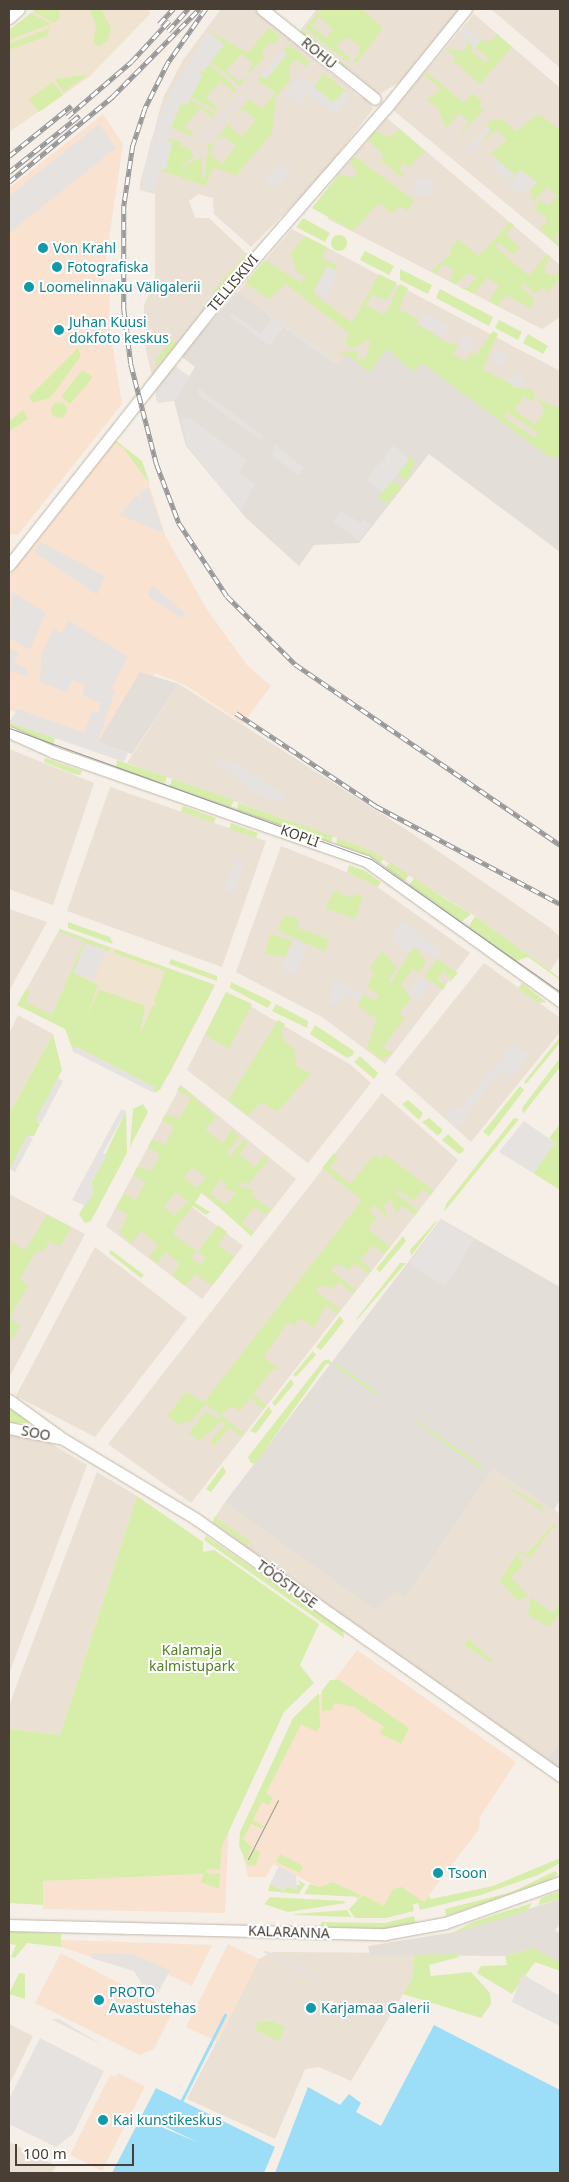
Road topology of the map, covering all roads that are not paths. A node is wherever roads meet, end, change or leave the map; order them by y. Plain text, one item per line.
1 (19, 9) edge
2 (262, 9) edge
3 (466, 9) edge
4 (9, 18) edge
5 (397, 94) junction
6 (375, 98) junction
7 (371, 124) junction
8 (9, 565) edge
9 (9, 732) edge
10 (560, 1001) edge
11 (9, 1400) edge
12 (37, 1419) junction
13 (9, 1428) edge
14 (22, 1430) junction
15 (63, 1439) junction
16 (560, 1776) edge
17 (560, 1882) edge
18 (9, 1925) edge

1 - 4 street
2 - 6 street, ROHU
3 - 5 street, TELLISKIVI
5 - 6 street
5 - 7 street, TELLISKIVI
6 - 7 street
7 - 8 street, TELLISKIVI
9 - 10 street, KOPLI
11 - 12 street, TÖÖSTUSE
12 - 14 street
12 - 15 street, TÖÖSTUSE
13 - 14 street, SOO
14 - 15 street, SOO
15 - 16 street, TÖÖSTUSE
17 - 18 street, KALARANNA

